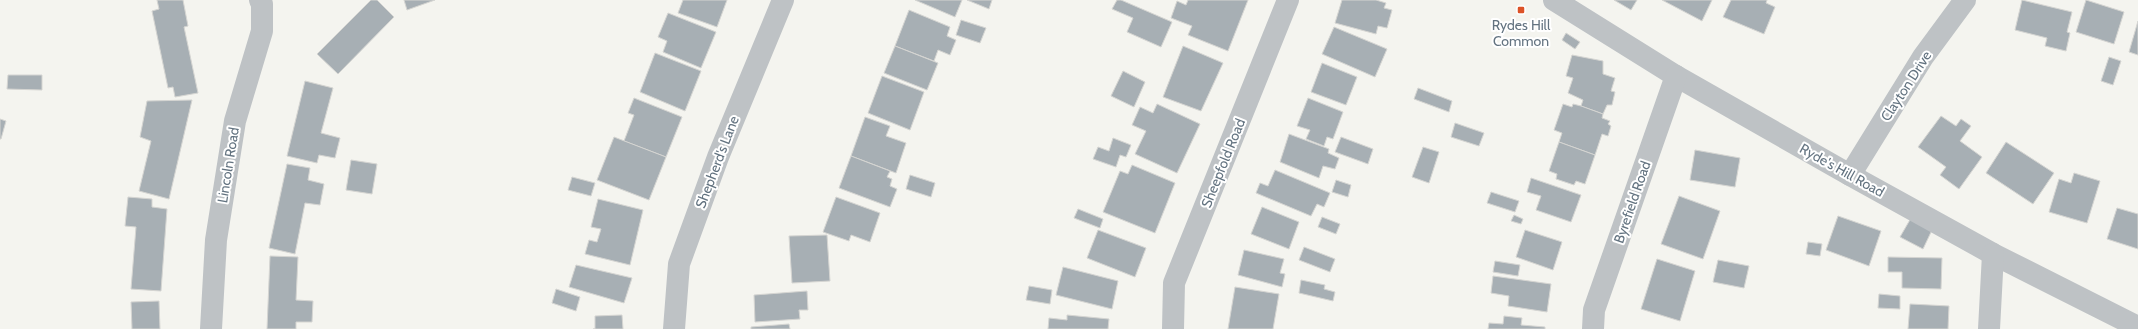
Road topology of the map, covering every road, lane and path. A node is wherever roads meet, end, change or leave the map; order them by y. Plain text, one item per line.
1 (783, 0) edge
2 (1288, 0) edge
3 (1554, 0) edge
4 (1965, 0) edge
5 (264, 1) edge
6 (1676, 76) junction
7 (1850, 175) junction
8 (1993, 254) junction
9 (2138, 327) edge
10 (211, 329) edge
11 (674, 329) edge
12 (1173, 329) edge
13 (1593, 329) edge
14 (1989, 329) edge

1 - 11 street, Shepherd's Lane
2 - 12 street, Sheepfold Road
3 - 6 street, Ryde's Hill Road
4 - 7 street, Clayton Drive
5 - 10 street, Lincoln Road
6 - 7 street, Ryde's Hill Road
6 - 13 street, Byrefield Road
7 - 8 street, Ryde's Hill Road
8 - 9 street, Ryde's Hill Road
8 - 14 street

